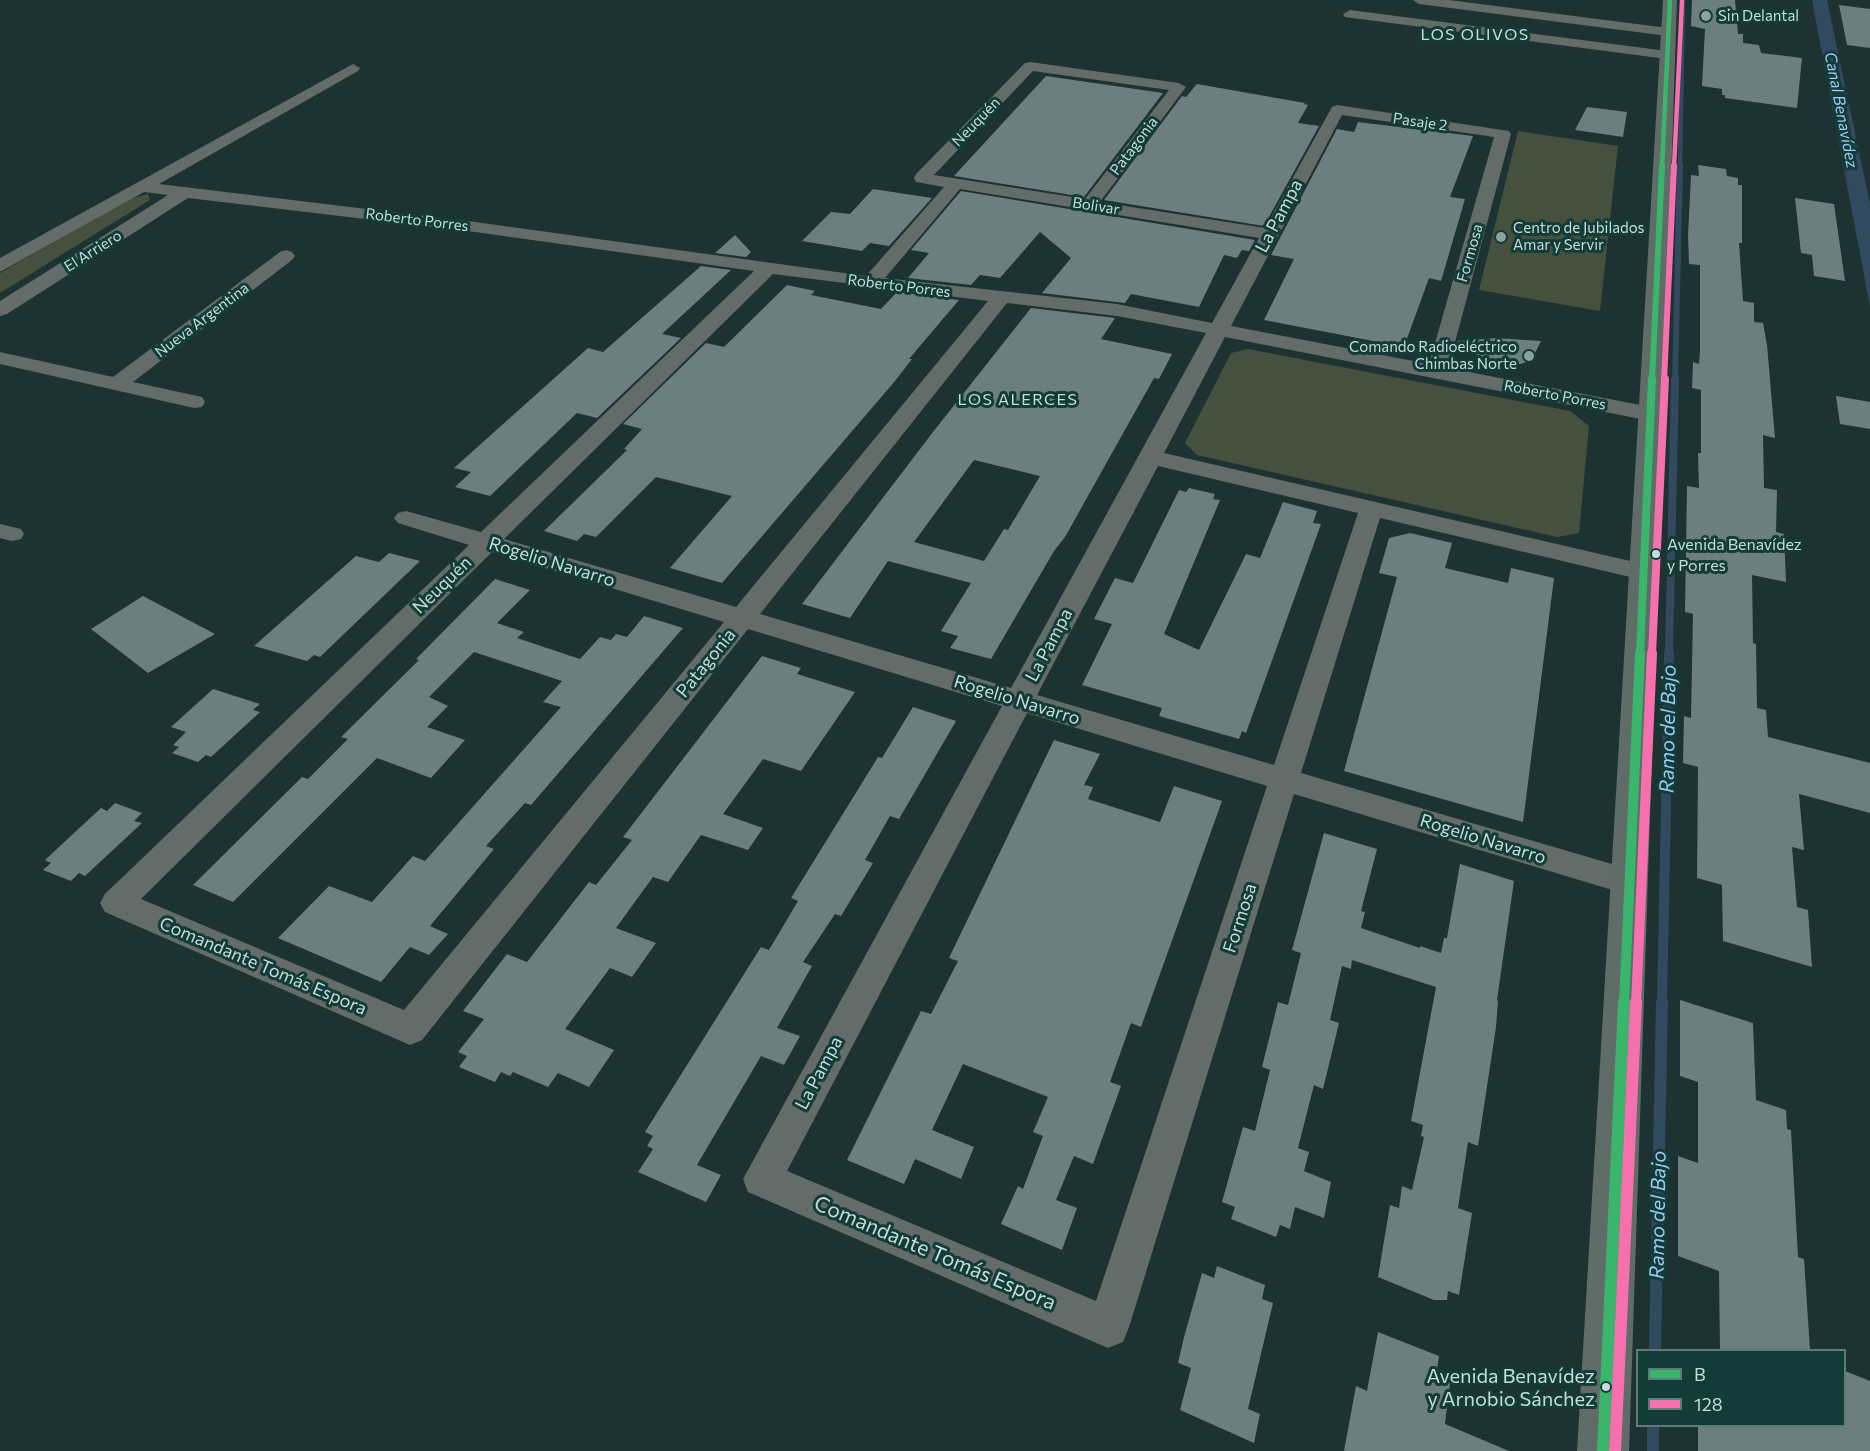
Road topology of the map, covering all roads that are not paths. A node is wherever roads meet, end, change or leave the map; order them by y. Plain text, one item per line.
1 (1419, 0) edge
2 (1670, 0) edge
3 (1350, 14) dead end
4 (1668, 44) junction
5 (1030, 66) joint
6 (353, 68) dead end
7 (1337, 110) joint
8 (1503, 134) joint
9 (922, 178) joint
10 (955, 184) junction
11 (142, 187) junction
12 (185, 192) junction
13 (1089, 205) junction
14 (1270, 234) junction
15 (286, 256) dead end
16 (0, 266) edge
17 (768, 268) junction
18 (870, 282) junction
19 (1001, 297) junction
20 (0, 310) edge
21 (1218, 330) junction
22 (0, 358) edge
23 (1437, 372) junction
24 (117, 384) junction
25 (194, 402) dead end
26 (1651, 414) junction
27 (1150, 457) junction
28 (1371, 509) junction
29 (406, 518) dead end
30 (486, 542) junction
31 (1644, 572) junction
32 (742, 618) junction
33 (1019, 701) junction
34 (1284, 780) junction
35 (1629, 882) junction
36 (116, 903) joint
37 (410, 1029) joint
38 (762, 1179) joint
39 (1108, 1327) joint
40 (1603, 1451) edge

1 - 4 street
2 - 4 main road
3 - 4 street
4 - 26 main road
5 - 9 street, Neuquén
5 - 13 street, Patagonia
6 - 11 street
7 - 8 street, Pasaje 2
7 - 14 street, La Pampa
8 - 23 street, Formosa
9 - 10 street, Bolivar
10 - 13 street, Bolivar
10 - 18 street
11 - 12 street, Roberto Porres
11 - 16 street
12 - 17 street, Roberto Porres
12 - 20 street, El Arriero
13 - 14 street, Bolivar
14 - 21 street, La Pampa
15 - 24 street, Nueva Argentina
17 - 18 street, Roberto Porres
17 - 30 street, Neuquén
18 - 19 street, Roberto Porres
19 - 21 street, Roberto Porres
19 - 32 street, Patagonia
21 - 23 street, Roberto Porres
21 - 27 street, La Pampa
22 - 24 street
23 - 26 street, Roberto Porres
24 - 25 street
26 - 31 main road
27 - 28 street
27 - 33 street, La Pampa
28 - 31 street
28 - 34 street, Formosa
29 - 30 street, Rogelio Navarro
30 - 32 street, Rogelio Navarro
30 - 36 street, Neuquén
31 - 35 main road
32 - 33 street, Rogelio Navarro
32 - 37 street, Patagonia
33 - 34 street, Rogelio Navarro
33 - 38 street, La Pampa
34 - 35 street, Rogelio Navarro
34 - 39 street, Formosa
35 - 40 main road
36 - 37 street, Comandante Tomás Espora
38 - 39 street, Comandante Tomás Espora

